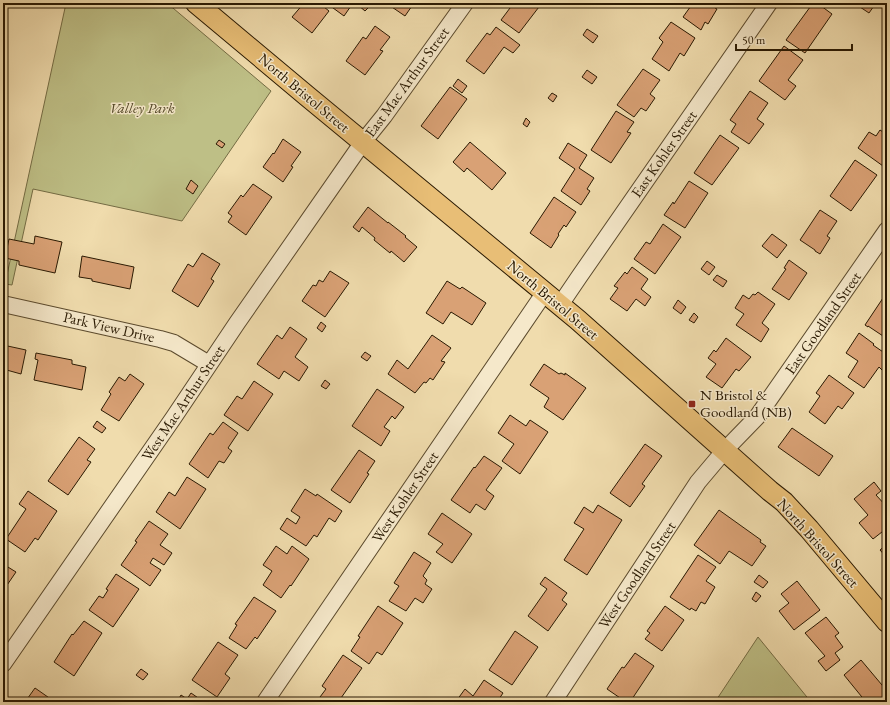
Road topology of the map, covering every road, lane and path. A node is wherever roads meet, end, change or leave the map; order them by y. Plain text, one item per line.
1 (196, 3) edge
2 (465, 3) edge
3 (769, 3) edge
4 (363, 142) junction
5 (887, 230) edge
6 (545, 292) junction
7 (3, 304) edge
8 (560, 305) junction
9 (209, 364) junction
10 (725, 450) junction
11 (887, 622) edge
12 (3, 664) edge
13 (265, 702) edge
14 (552, 702) edge

1 - 4 main road, North Bristol Street
2 - 4 street, East Mac Arthur Street
3 - 8 street, East Kohler Street
4 - 6 main road, North Bristol Street
4 - 9 street, West Mac Arthur Street
5 - 10 street, East Goodland Street
6 - 8 main road, North Bristol Street
6 - 13 street, West Kohler Street
7 - 9 street, Park View Drive
8 - 10 main road, North Bristol Street
9 - 12 street, West Mac Arthur Street
10 - 11 main road, North Bristol Street
10 - 14 street, West Goodland Street

